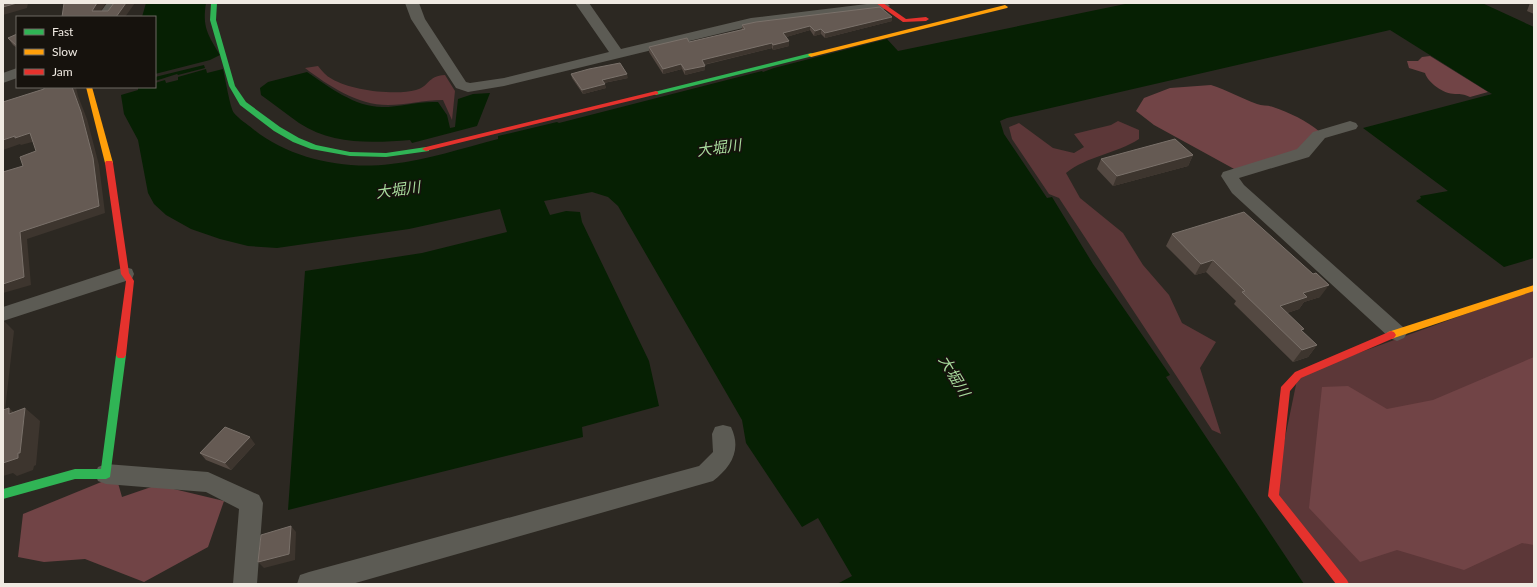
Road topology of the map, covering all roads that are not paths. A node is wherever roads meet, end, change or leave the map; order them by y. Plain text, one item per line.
1 (114, 3) edge
2 (214, 3) edge
3 (412, 3) edge
4 (582, 3) edge
5 (994, 3) edge
6 (881, 4) edge
7 (1005, 7) dead end
8 (105, 16) edge
9 (617, 53) junction
10 (16, 72) edge
11 (3, 79) edge
12 (89, 88) edge
13 (1350, 126) dead end
14 (125, 274) junction
15 (1534, 288) edge
16 (3, 314) edge
17 (1397, 333) junction
18 (723, 434) dead end
19 (106, 474) junction
20 (3, 494) edge
21 (245, 584) edge
22 (309, 584) edge
23 (1343, 584) edge

1 - 8 street
2 - 7 street
3 - 9 street
4 - 9 street
5 - 6 street
6 - 9 street
10 - 11 street
12 - 14 street
13 - 17 street
14 - 16 street
14 - 19 street
15 - 17 street
17 - 23 street
18 - 22 street
19 - 20 street
19 - 21 street

